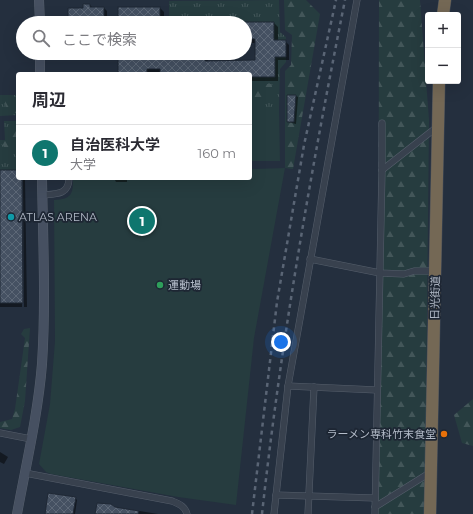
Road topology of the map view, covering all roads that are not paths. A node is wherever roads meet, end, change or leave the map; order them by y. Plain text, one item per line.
1 (40, 0) edge
2 (357, 0) edge
3 (445, 0) edge
4 (443, 12) edge
5 (40, 16) edge
6 (40, 60) edge
7 (40, 72) edge
8 (438, 84) edge
9 (382, 123) dead end
10 (438, 126) junction
11 (382, 170) junction
12 (42, 180) edge
13 (69, 180) edge
14 (42, 195) junction
15 (310, 259) junction
16 (435, 271) junction
17 (380, 273) junction
18 (288, 386) junction
19 (314, 387) junction
20 (377, 390) junction
21 (0, 433) edge
22 (31, 439) junction
23 (431, 472) junction
24 (25, 473) junction
25 (276, 495) junction
26 (309, 496) junction
27 (375, 498) junction
28 (375, 511) edge
29 (17, 514) edge
30 (187, 514) edge
31 (274, 514) edge
32 (308, 514) edge
33 (430, 514) edge

1 - 5 street
2 - 15 street
3 - 4 highway
6 - 7 street
8 - 10 highway, 日光街道
9 - 11 street
10 - 11 street
10 - 16 highway, 日光街道
11 - 17 street
12 - 14 street
13 - 14 street
14 - 22 street
15 - 17 street
15 - 18 street
16 - 17 street
16 - 23 highway, 日光街道
17 - 20 street
18 - 19 street
18 - 25 street
19 - 20 street
19 - 26 street
20 - 27 street
21 - 22 street
22 - 24 street
23 - 28 street
23 - 33 highway, 日光街道
24 - 29 street
24 - 30 street
25 - 26 street
25 - 31 street
26 - 27 street
26 - 32 street
27 - 28 street

